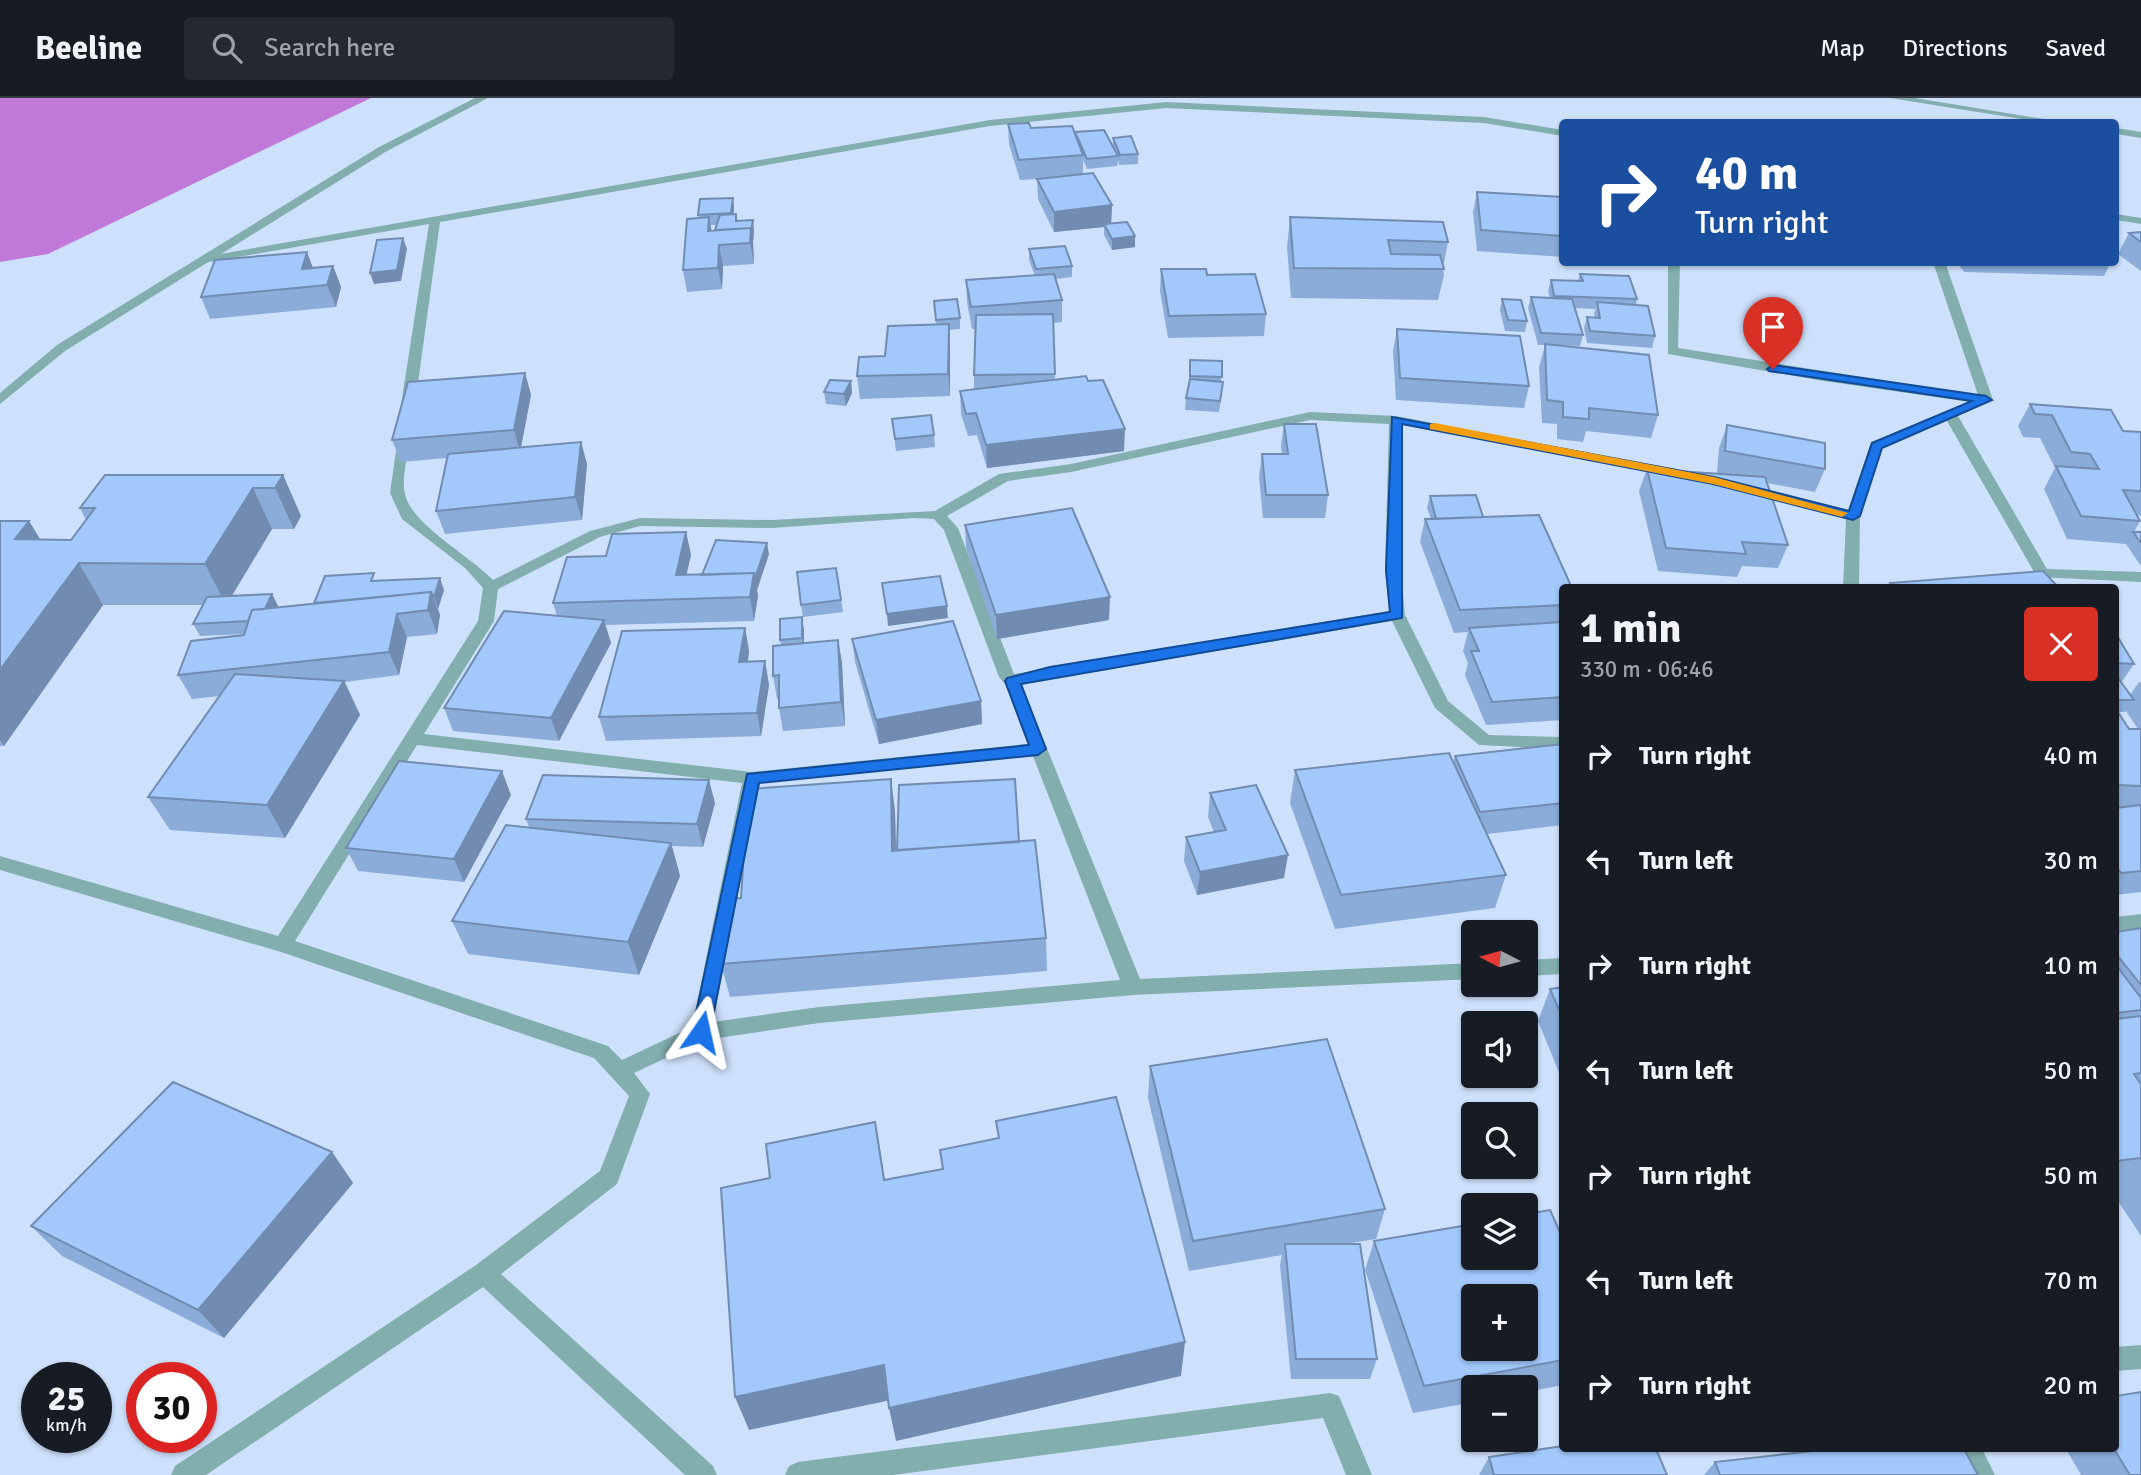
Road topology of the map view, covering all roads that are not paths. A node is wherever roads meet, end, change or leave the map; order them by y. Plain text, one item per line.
1 (483, 98) edge
2 (1895, 98) edge
3 (2037, 119) edge
4 (2119, 131) edge
5 (1559, 132) edge
6 (2141, 135) edge
7 (2119, 217) edge
8 (435, 219) junction
9 (2141, 221) edge
10 (203, 260) junction
11 (1674, 266) edge
12 (1940, 266) edge
13 (0, 400) edge
14 (1986, 400) junction
15 (1950, 415) junction
16 (1396, 419) junction
17 (1687, 475) edge
18 (1739, 487) edge
19 (938, 516) junction
20 (1853, 516) junction
21 (2141, 577) edge
22 (1851, 584) edge
23 (491, 587) junction
24 (1397, 615) junction
25 (1012, 681) junction
26 (412, 739) junction
27 (1559, 743) edge
28 (1038, 749) junction
29 (752, 778) junction
30 (0, 863) edge
31 (2141, 921) edge
32 (2119, 924) edge
33 (283, 944) junction
34 (1559, 967) edge
35 (1538, 968) edge
36 (1461, 972) edge
37 (1133, 988) junction
38 (701, 1032) junction
39 (619, 1071) junction
40 (484, 1273) junction
41 (2141, 1357) edge
42 (2119, 1359) edge
43 (1970, 1452) edge
44 (184, 1475) edge
45 (704, 1475) edge
46 (798, 1475) edge
47 (1359, 1475) edge
48 (1982, 1475) edge

1 - 10 street
2 - 3 street
4 - 6 street
5 - 8 street
7 - 9 street
8 - 10 street
8 - 23 street
10 - 13 street
11 - 14 street
12 - 14 street
14 - 15 street
15 - 20 street
15 - 21 street
16 - 17 street
16 - 19 street
16 - 24 street
18 - 20 street
19 - 23 street
19 - 25 street
20 - 22 street
23 - 26 street
24 - 25 street
24 - 27 street
25 - 28 street
26 - 29 street
26 - 33 street
28 - 29 street
28 - 37 street
29 - 38 street
30 - 33 street
31 - 32 street
33 - 39 street
34 - 35 street
36 - 37 street
37 - 38 street
38 - 39 street
39 - 40 street
40 - 44 street
40 - 45 street
41 - 42 street
43 - 48 street
46 - 47 street

